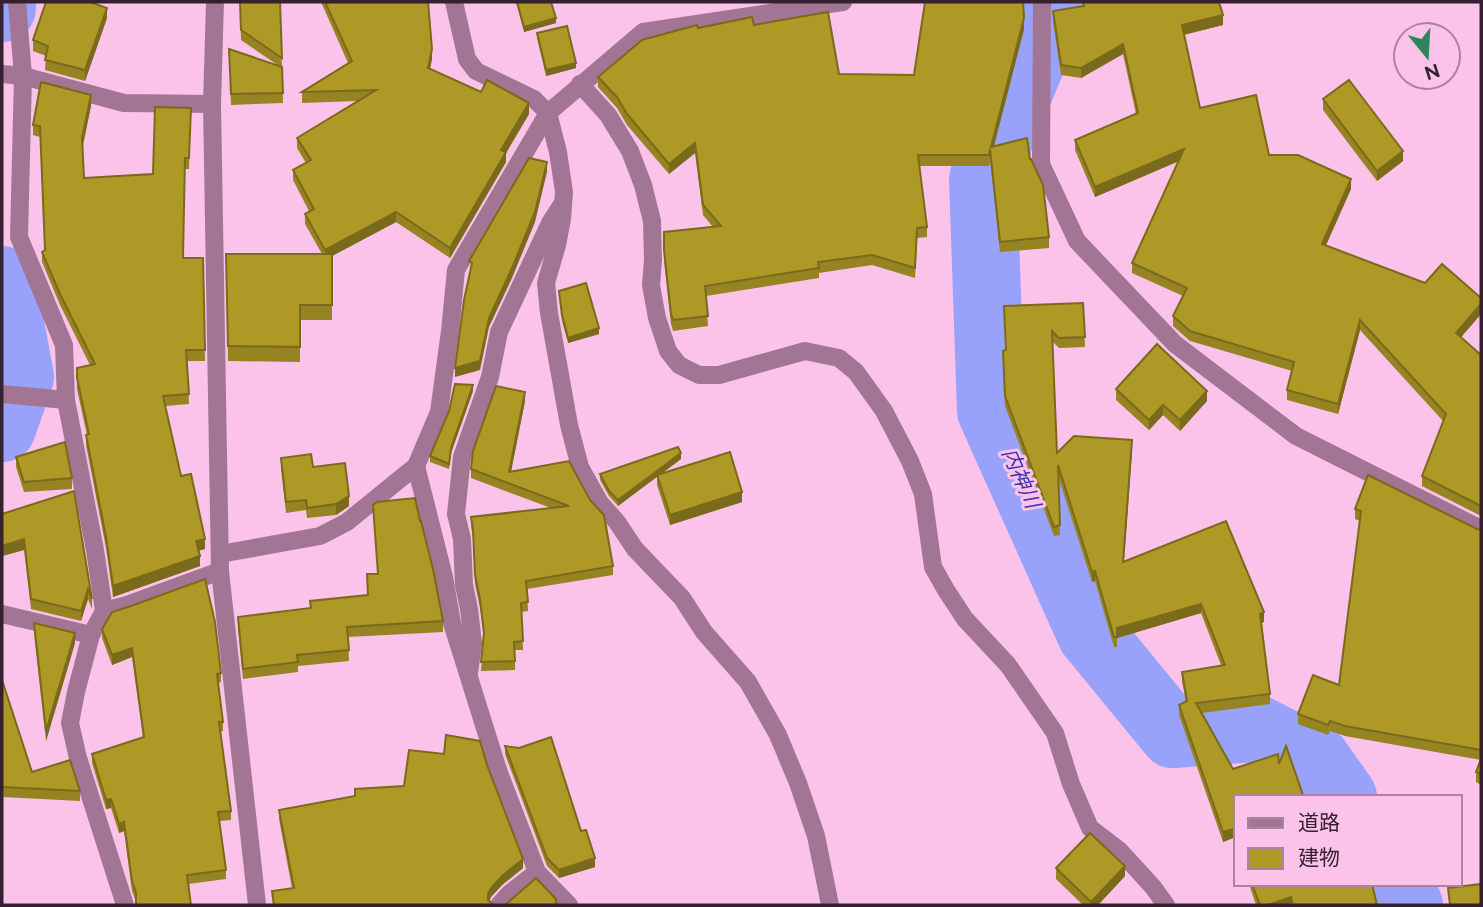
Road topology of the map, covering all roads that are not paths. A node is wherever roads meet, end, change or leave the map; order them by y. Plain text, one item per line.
1 (17, 2) edge
2 (215, 2) edge
3 (454, 2) edge
4 (843, 2) edge
5 (1042, 2) edge
6 (12, 75) edge
7 (580, 84) junction
8 (212, 104) junction
9 (548, 113) junction
10 (563, 203) junction
11 (2, 394) edge
12 (66, 400) junction
13 (416, 466) junction
14 (1481, 529) edge
15 (220, 562) junction
16 (104, 611) junction
17 (2, 614) edge
18 (91, 635) junction
19 (469, 673) junction
20 (537, 872) junction
21 (125, 905) edge
22 (257, 905) edge
23 (499, 905) edge
24 (569, 905) edge
25 (830, 905) edge
26 (1166, 905) edge

1 - 6 street
2 - 8 street
3 - 9 street
4 - 7 street
5 - 14 street
6 - 8 street
6 - 12 street
7 - 9 street
7 - 26 street
8 - 15 street
9 - 10 street
9 - 13 street
10 - 19 street
10 - 25 street
11 - 12 street
12 - 16 street
13 - 15 street
13 - 19 street
15 - 16 street
15 - 22 street
16 - 18 street
17 - 18 street
18 - 21 street
19 - 20 street
20 - 23 street
20 - 24 street

